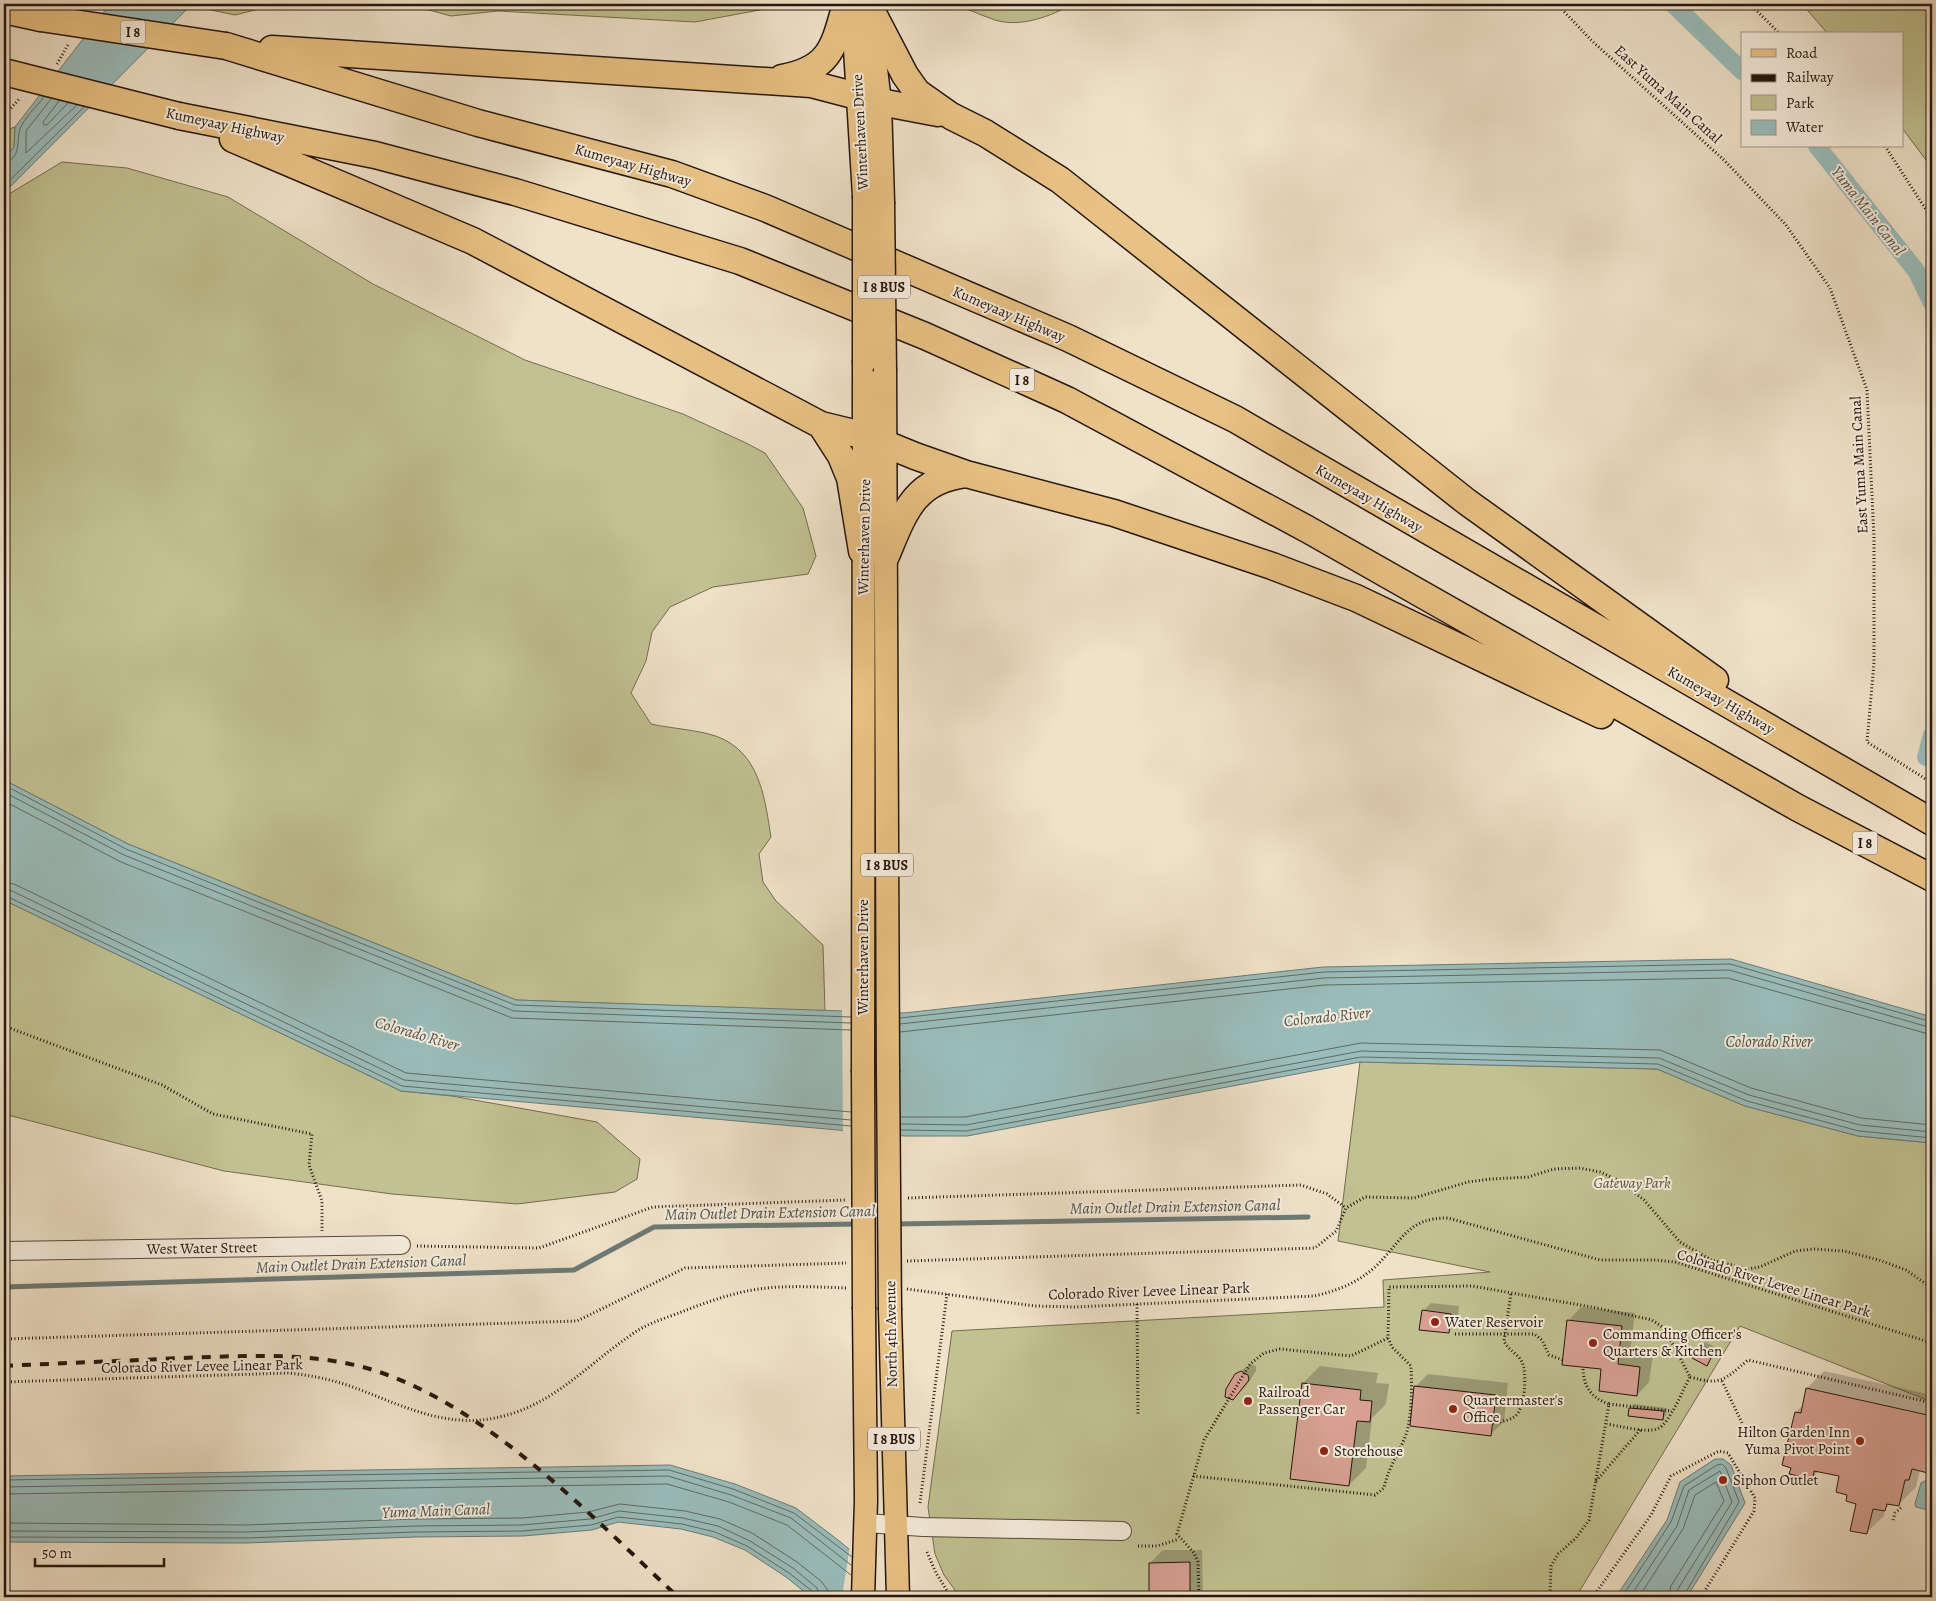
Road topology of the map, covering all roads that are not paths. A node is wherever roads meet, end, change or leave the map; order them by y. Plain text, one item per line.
1 (846, 4) edge
2 (868, 4) edge
3 (4, 10) edge
4 (226, 46) junction
5 (4, 72) edge
6 (767, 81) junction
7 (869, 99) junction
8 (179, 116) junction
9 (951, 116) junction
10 (874, 199) junction
11 (821, 425) junction
12 (875, 440) junction
13 (966, 474) junction
14 (874, 554) junction
15 (1832, 764) junction
16 (1798, 808) junction
17 (1932, 822) edge
18 (1932, 878) edge
19 (863, 1070) joint
20 (888, 1070) joint
21 (401, 1245) dead end
22 (4, 1251) edge
23 (866, 1523) junction
24 (896, 1524) junction
25 (1122, 1531) dead end
26 (863, 1550) junction
27 (858, 1597) edge
28 (863, 1597) edge
29 (898, 1597) edge

1 - 6 highway
1 - 7 main road, Winterhaven Drive / I 8 BUS
2 - 7 main road, Winterhaven Drive / I 8 BUS
2 - 9 highway
3 - 4 highway, Kumeyaay Highway / I 8, bridge
4 - 6 highway
4 - 15 highway, Kumeyaay Highway / I 8
5 - 8 highway, Kumeyaay Highway / I 8, bridge
6 - 7 highway
7 - 9 highway
7 - 10 main road, Winterhaven Drive / I 8 BUS
8 - 11 highway
8 - 16 highway, Kumeyaay Highway / I 8
9 - 15 highway
10 - 12 main road, Winterhaven Drive / I 8 BUS, bridge
10 - 12 main road, Winterhaven Drive / I 8 BUS, bridge
11 - 12 highway
11 - 14 highway
12 - 13 highway
12 - 14 main road, Winterhaven Drive / I 8 BUS
13 - 14 highway
13 - 16 highway
14 - 19 main road, Winterhaven Drive / I 8 BUS
14 - 20 main road, Winterhaven Drive / I 8 BUS
15 - 17 highway, Kumeyaay Highway / I 8
16 - 18 highway, Kumeyaay Highway / I 8
19 - 23 main road, North 4th Avenue / I 8 BUS, bridge
20 - 24 main road, North 4th Avenue / I 8 BUS, bridge
21 - 22 street, West Water Street
23 - 24 street
23 - 26 main road, North 4th Avenue / I 8 BUS
24 - 25 street
24 - 29 main road, North 4th Avenue / I 8 BUS
26 - 27 main road
26 - 28 main road, North 4th Avenue / I 8 BUS

